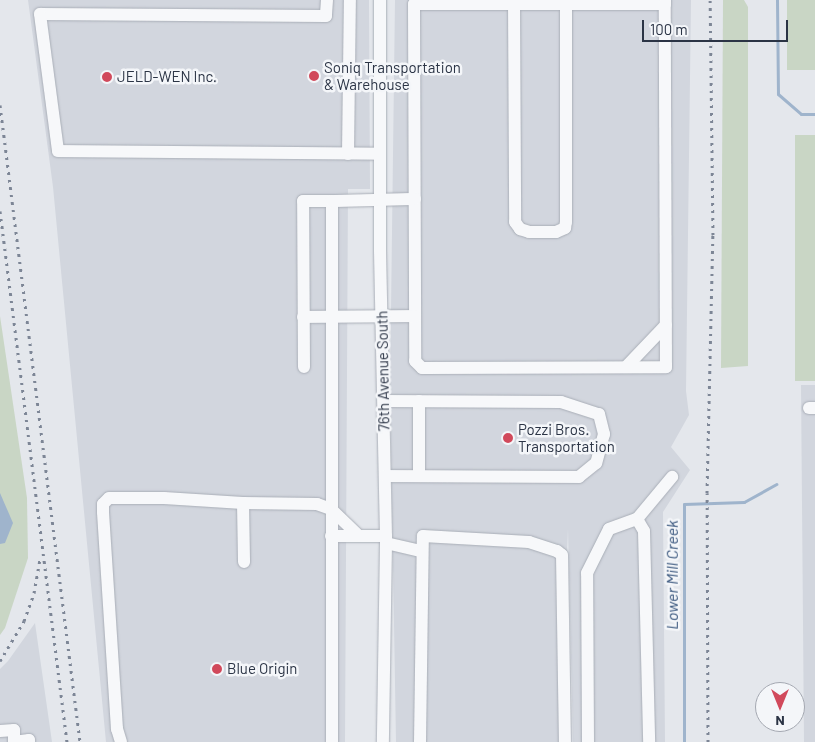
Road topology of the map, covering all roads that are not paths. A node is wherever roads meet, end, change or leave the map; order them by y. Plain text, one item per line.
1 (327, 0) edge
2 (350, 0) edge
3 (380, 0) edge
4 (514, 2) edge
5 (665, 2) edge
6 (566, 4) junction
7 (348, 154) junction
8 (380, 154) junction
9 (380, 199) junction
10 (415, 199) junction
11 (332, 201) junction
12 (382, 316) junction
13 (415, 316) junction
14 (303, 317) junction
15 (332, 317) junction
16 (666, 325) junction
17 (304, 367) dead end
18 (626, 367) junction
19 (384, 401) junction
20 (419, 401) junction
21 (385, 476) junction
22 (419, 476) junction
23 (672, 477) dead end
24 (243, 503) junction
25 (331, 509) junction
26 (637, 519) junction
27 (331, 536) junction
28 (359, 536) junction
29 (386, 540) junction
30 (422, 551) junction
31 (244, 562) dead end
32 (0, 731) edge
33 (29, 742) edge
34 (121, 742) edge
35 (332, 742) edge
36 (383, 742) edge
37 (420, 742) edge
38 (565, 742) edge
39 (588, 742) edge
40 (649, 742) edge

1 - 7 street
2 - 7 street
3 - 8 street, 76th Avenue South
4 - 6 street
4 - 6 street
4 - 10 street
5 - 6 street
5 - 16 street
7 - 8 street
8 - 9 street, 76th Avenue South
9 - 10 street
9 - 11 street
9 - 12 street, 76th Avenue South
10 - 13 street
11 - 14 street
11 - 15 street
12 - 13 street
12 - 15 street
12 - 19 street, 76th Avenue South
13 - 18 street
14 - 15 street
14 - 17 street
15 - 25 street
16 - 18 street
16 - 18 street
19 - 20 street
19 - 21 street, 76th Avenue South
20 - 22 street
20 - 22 street
21 - 22 street
21 - 29 street, 76th Avenue South
23 - 26 street
24 - 25 street
24 - 31 street
24 - 34 street
25 - 27 street
25 - 28 street
26 - 39 street
26 - 40 street
27 - 28 street
27 - 35 street
28 - 29 street
29 - 30 street
29 - 36 street, 76th Avenue South
30 - 37 street
30 - 38 street
32 - 33 street

